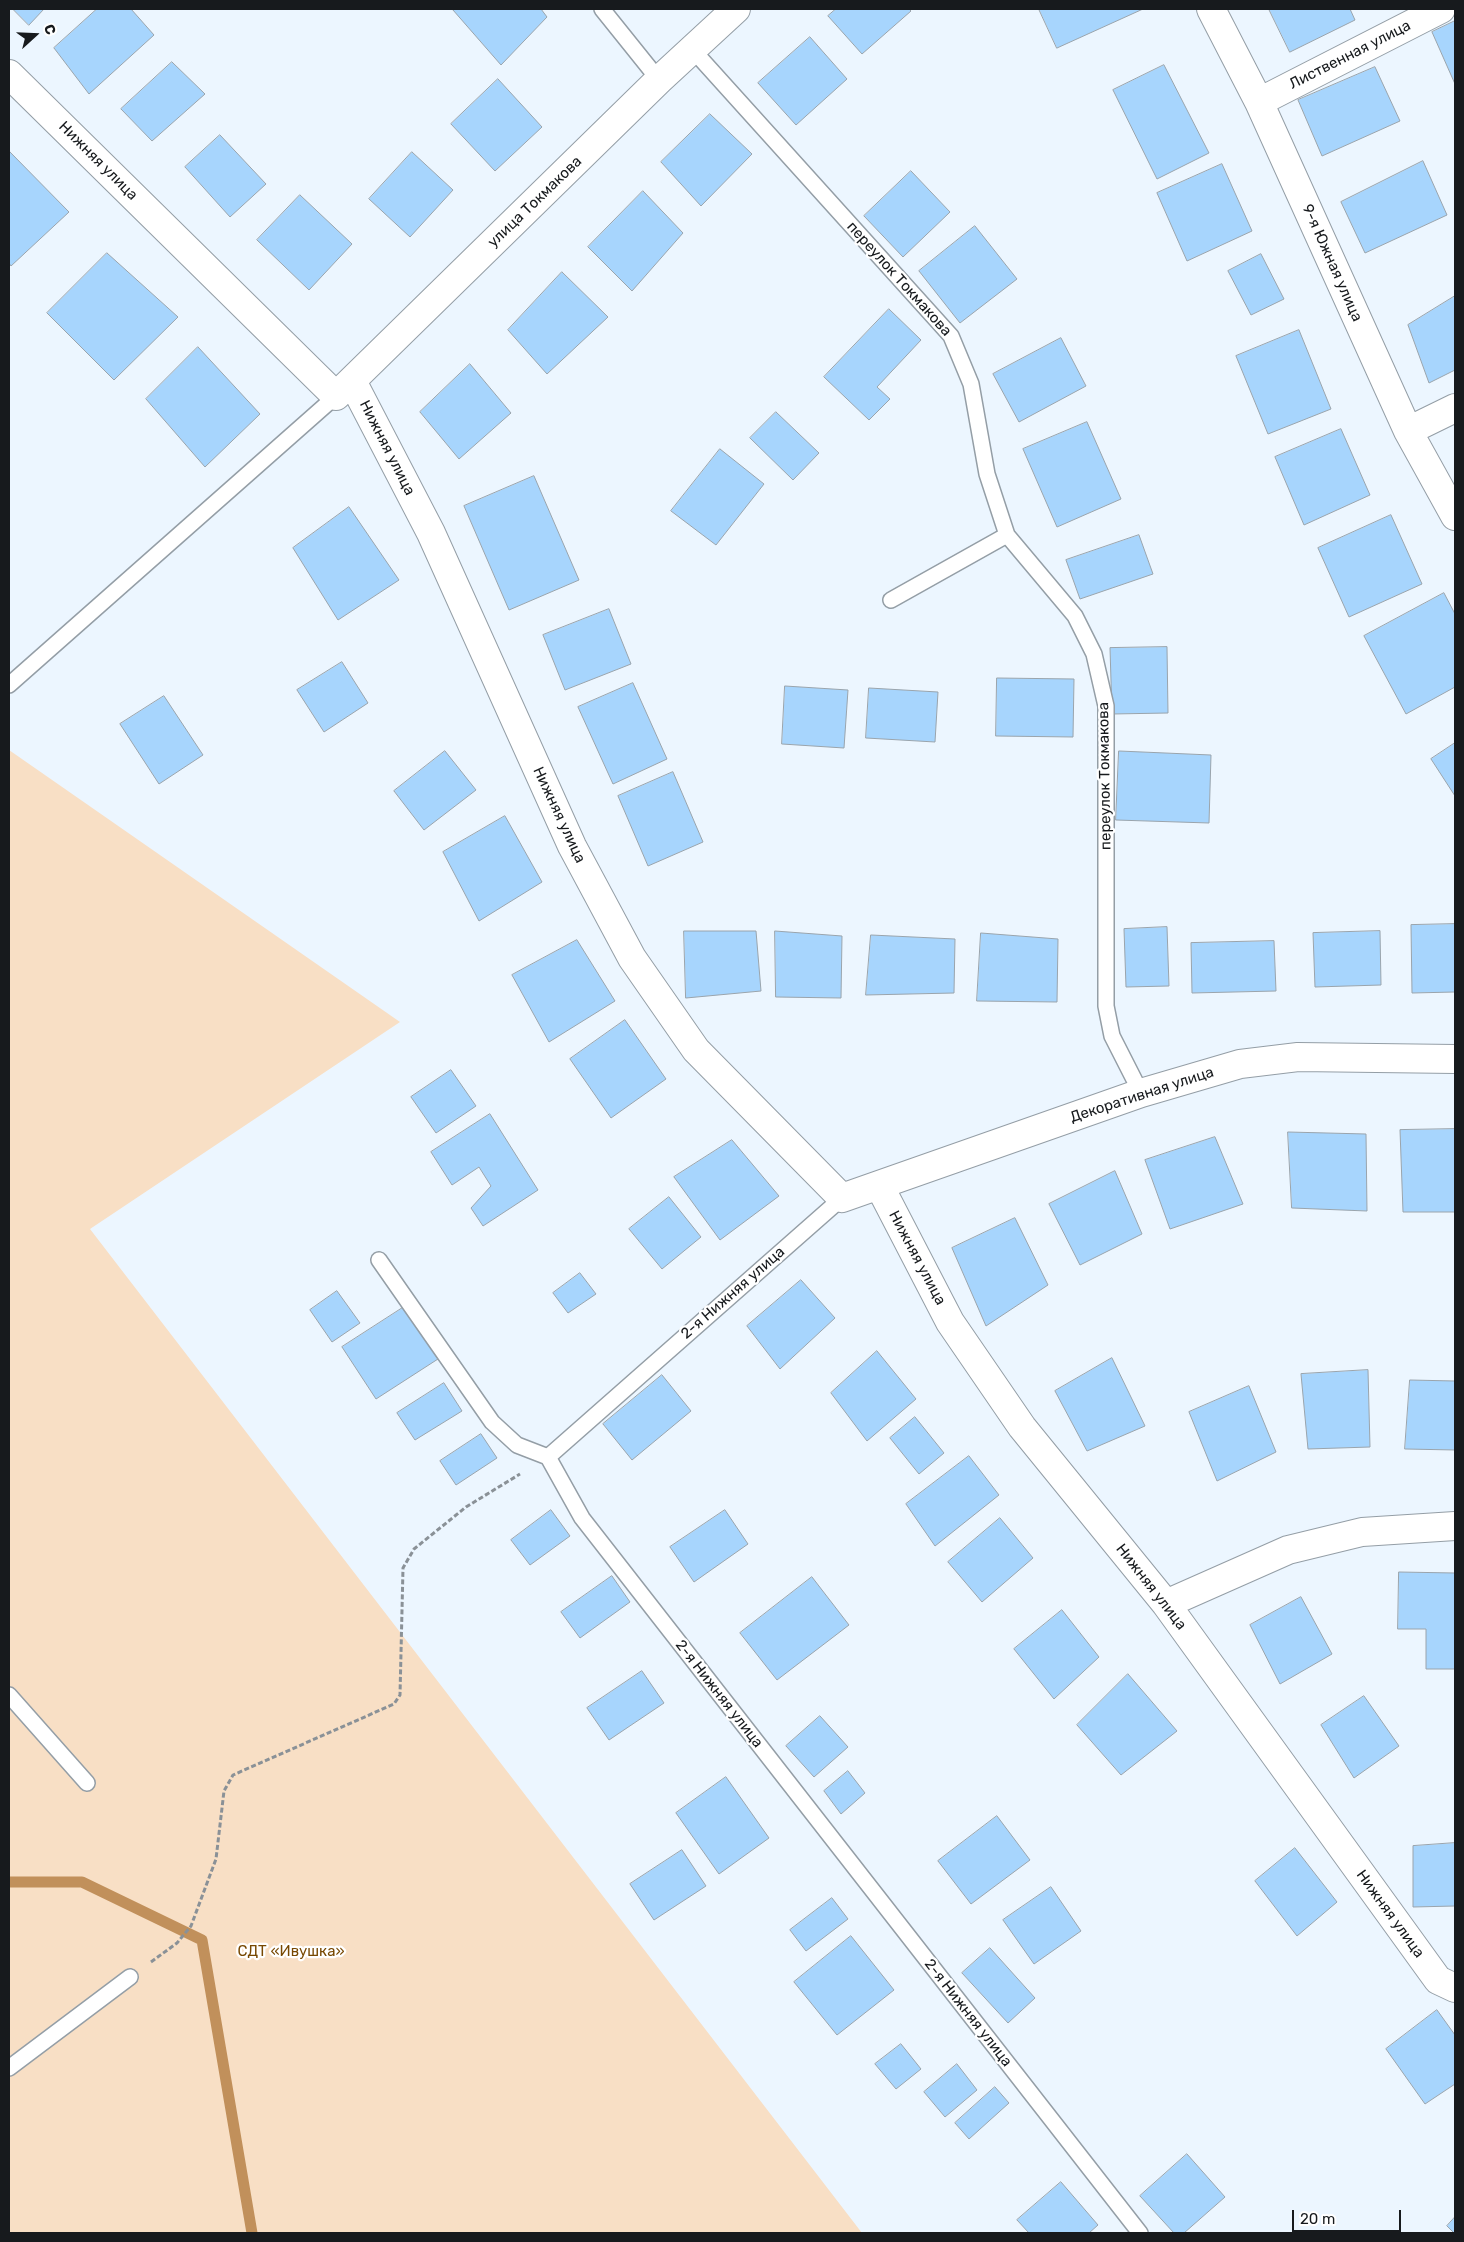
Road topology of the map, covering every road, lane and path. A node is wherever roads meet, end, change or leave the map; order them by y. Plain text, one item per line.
1 (602, 9) edge
2 (736, 9) edge
3 (1211, 9) edge
4 (1441, 9) edge
5 (692, 49) junction
6 (9, 74) edge
7 (659, 80) junction
8 (1258, 102) junction
9 (344, 389) junction
10 (1455, 408) edge
11 (1408, 431) junction
12 (1455, 516) edge
13 (1007, 535) junction
14 (891, 600) dead end
15 (9, 685) edge
16 (1455, 1059) edge
17 (1141, 1093) junction
18 (878, 1185) junction
19 (842, 1198) junction
20 (379, 1260) dead end
21 (548, 1457) junction
22 (1455, 1526) edge
23 (1166, 1604) junction
24 (9, 1695) edge
25 (87, 1783) dead end
26 (130, 1977) joint
27 (1447, 1984) edge
28 (9, 2068) edge
29 (1140, 2233) edge

1 - 7 lane
2 - 5 street, улица Токмакова
3 - 8 street, 9-я Южная улица
4 - 8 street, Лиственная улица
5 - 7 street, улица Токмакова
5 - 13 lane, переулок Токмакова
6 - 9 street, Нижняя улица
7 - 9 street, улица Токмакова
8 - 11 street, 9-я Южная улица
9 - 15 lane
9 - 19 street, Нижняя улица
10 - 11 street
11 - 12 street, 9-я Южная улица
13 - 14 lane
13 - 17 lane, переулок Токмакова
16 - 17 street, Декоративная улица
17 - 18 street, Декоративная улица
18 - 19 street, Декоративная улица
18 - 23 street, Нижняя улица
19 - 21 lane, 2-я Нижняя улица
20 - 21 lane
21 - 26 path
21 - 29 lane, 2-я Нижняя улица
22 - 23 street
23 - 27 street, Нижняя улица
24 - 25 lane
26 - 28 lane

